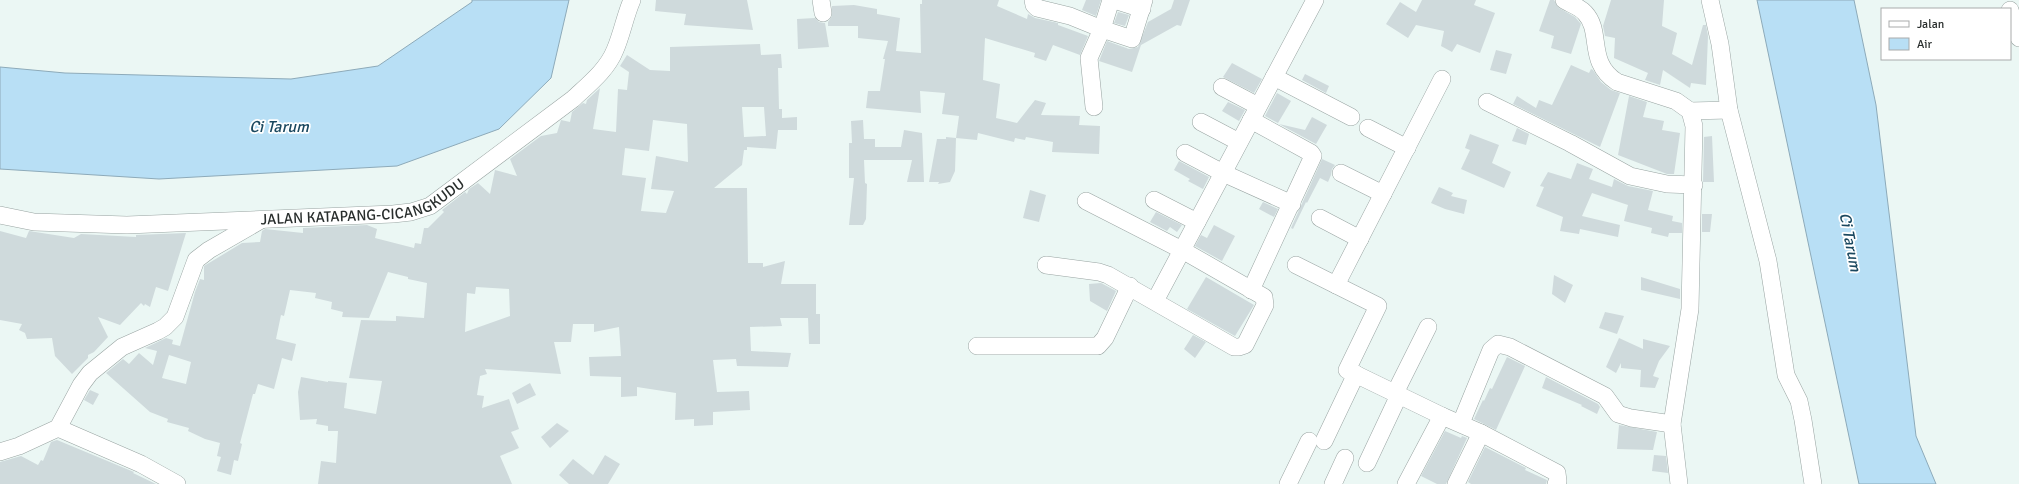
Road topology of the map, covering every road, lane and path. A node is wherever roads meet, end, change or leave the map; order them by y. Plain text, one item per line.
1 (632, 0) edge
2 (1033, 0) edge
3 (1111, 0) edge
4 (1114, 0) edge
5 (1315, 0) edge
6 (1564, 0) edge
7 (1710, 0) edge
8 (1143, 4) edge
9 (2011, 12) edge
10 (1102, 29) junction
11 (2019, 38) edge
12 (1274, 77) junction
13 (1442, 79) dead end
14 (1222, 87) dead end
15 (1487, 102) dead end
16 (1094, 107) dead end
17 (1729, 110) junction
18 (1690, 112) junction
19 (1255, 113) junction
20 (1351, 117) dead end
21 (1201, 122) dead end
22 (1368, 128) dead end
23 (1239, 142) junction
24 (1407, 148) junction
25 (1185, 153) dead end
26 (1223, 173) junction
27 (1341, 173) dead end
28 (1694, 185) junction
29 (1383, 194) junction
30 (1154, 200) dead end
31 (1086, 201) dead end
32 (1292, 204) junction
33 (0, 215) edge
34 (265, 218) junction
35 (1320, 218) dead end
36 (1197, 222) junction
37 (1360, 239) junction
38 (1182, 250) junction
39 (1046, 265) dead end
40 (1296, 265) dead end
41 (1336, 285) junction
42 (1130, 286) junction
43 (1250, 290) junction
44 (1155, 301) junction
45 (1428, 327) dead end
46 (977, 346) dead end
47 (1356, 374) junction
48 (1397, 394) junction
49 (1442, 416) junction
50 (63, 422) junction
51 (1461, 423) junction
52 (1672, 424) junction
53 (1481, 433) junction
54 (0, 452) edge
55 (1345, 458) dead end
56 (1367, 463) dead end
57 (177, 484) edge
58 (1288, 484) edge
59 (1333, 484) edge
60 (1406, 484) edge
61 (1456, 484) edge
62 (1556, 484) edge
63 (1679, 484) edge
64 (1813, 484) edge

1 - 34 street, JALAN KATAPANG-CICANGKUDU
2 - 10 street
3 - 10 street
4 - 8 street
5 - 12 street
6 - 18 street
7 - 17 street
8 - 10 street
9 - 11 street
10 - 16 street
12 - 19 street
12 - 20 street
13 - 24 street
14 - 19 street
15 - 28 street
17 - 18 street
17 - 64 street
18 - 28 street
19 - 23 street
19 - 32 street
21 - 23 street
22 - 24 street
23 - 26 street
24 - 29 street
25 - 26 street
26 - 32 street
26 - 36 street
27 - 29 street
28 - 52 street
29 - 37 street
30 - 36 street
31 - 38 street
32 - 43 street
33 - 34 street
34 - 50 street, JALAN KATAPANG-CICANGKUDU
35 - 37 street
36 - 38 street
37 - 41 street
38 - 43 street
38 - 44 street
39 - 42 street
40 - 41 street
41 - 47 street
42 - 44 street
42 - 46 street
43 - 44 street
45 - 48 street
47 - 48 street
47 - 58 street
48 - 49 street
48 - 56 street
49 - 51 street
49 - 60 street
50 - 54 street
50 - 57 street
51 - 52 street
51 - 53 street
52 - 63 street
53 - 61 street
53 - 62 street
55 - 59 street

